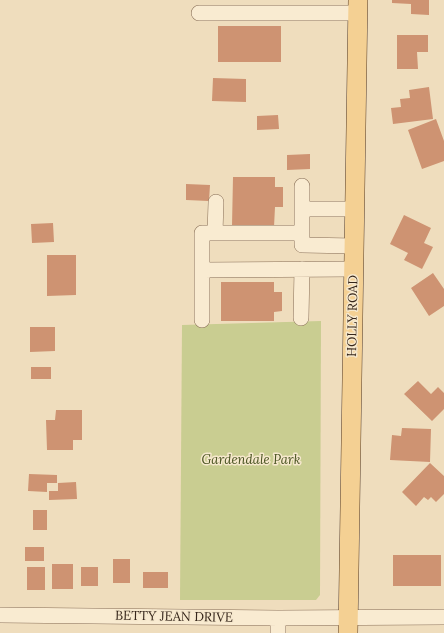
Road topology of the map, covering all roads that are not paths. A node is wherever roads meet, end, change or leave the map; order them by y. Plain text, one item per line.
1 (358, 6) edge
2 (199, 13) dead end
3 (302, 186) dead end
4 (216, 202) dead end
5 (302, 209) junction
6 (355, 209) junction
7 (215, 233) junction
8 (302, 233) junction
9 (354, 246) junction
10 (302, 269) junction
11 (354, 269) junction
12 (202, 270) junction
13 (301, 318) dead end
14 (202, 320) dead end
15 (0, 615) edge
16 (444, 617) edge
17 (348, 625) edge
18 (278, 626) edge

1 - 2 street
1 - 6 main road, HOLLY ROAD
3 - 5 street
4 - 7 street
5 - 6 street
5 - 8 street
6 - 9 main road, HOLLY ROAD
7 - 8 street
7 - 12 street
8 - 9 street
9 - 11 main road, HOLLY ROAD
10 - 11 street
10 - 12 street
10 - 13 street
11 - 17 main road, HOLLY ROAD
12 - 14 street
15 - 18 street, BETTY JEAN DRIVE
16 - 17 street, BETTY JEAN DRIVE
17 - 18 street, BETTY JEAN DRIVE

